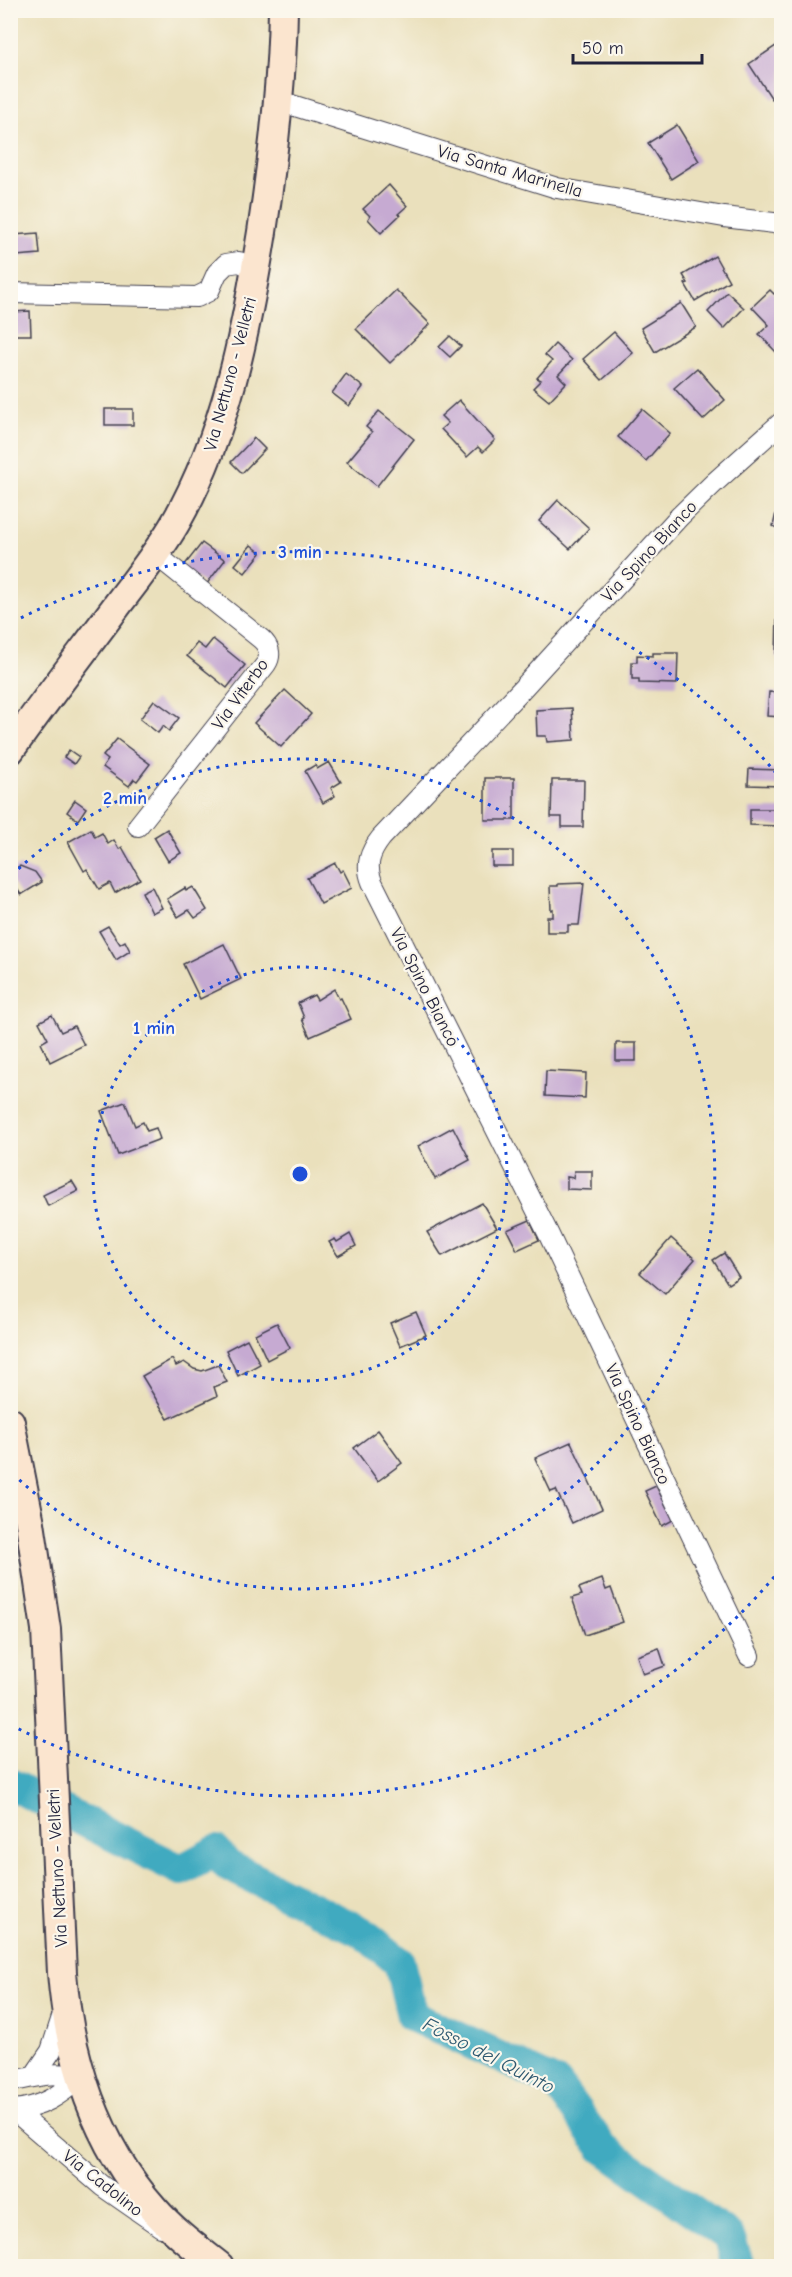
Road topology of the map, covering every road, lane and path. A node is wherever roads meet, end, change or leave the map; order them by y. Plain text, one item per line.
1 (283, 10) edge
2 (279, 101) junction
3 (782, 224) edge
4 (256, 268) junction
5 (10, 292) edge
6 (782, 422) edge
7 (155, 554) junction
8 (10, 750) edge
9 (138, 826) dead end
10 (10, 1422) edge
11 (749, 1656) dead end
12 (65, 2006) junction
13 (34, 2076) junction
14 (81, 2077) junction
15 (10, 2082) edge
16 (12, 2108) edge
17 (209, 2258) edge

1 - 2 main road, Via Nettuno - Velletri
2 - 3 street, Via Santa Marinella
2 - 4 main road, Via Nettuno - Velletri
4 - 5 street
4 - 7 main road, Via Nettuno - Velletri
6 - 11 street, Via Spino Bianco
7 - 8 main road, Via Nettuno - Velletri
7 - 9 street, Via Viterbo
10 - 12 main road, Via Nettuno - Velletri
12 - 13 street
12 - 14 main road, Via Nettuno - Velletri
13 - 14 street
13 - 15 street
14 - 16 street, Via Cadolino
14 - 17 main road, Via Nettuno - Velletri
16 - 17 street, Via Cadolino

